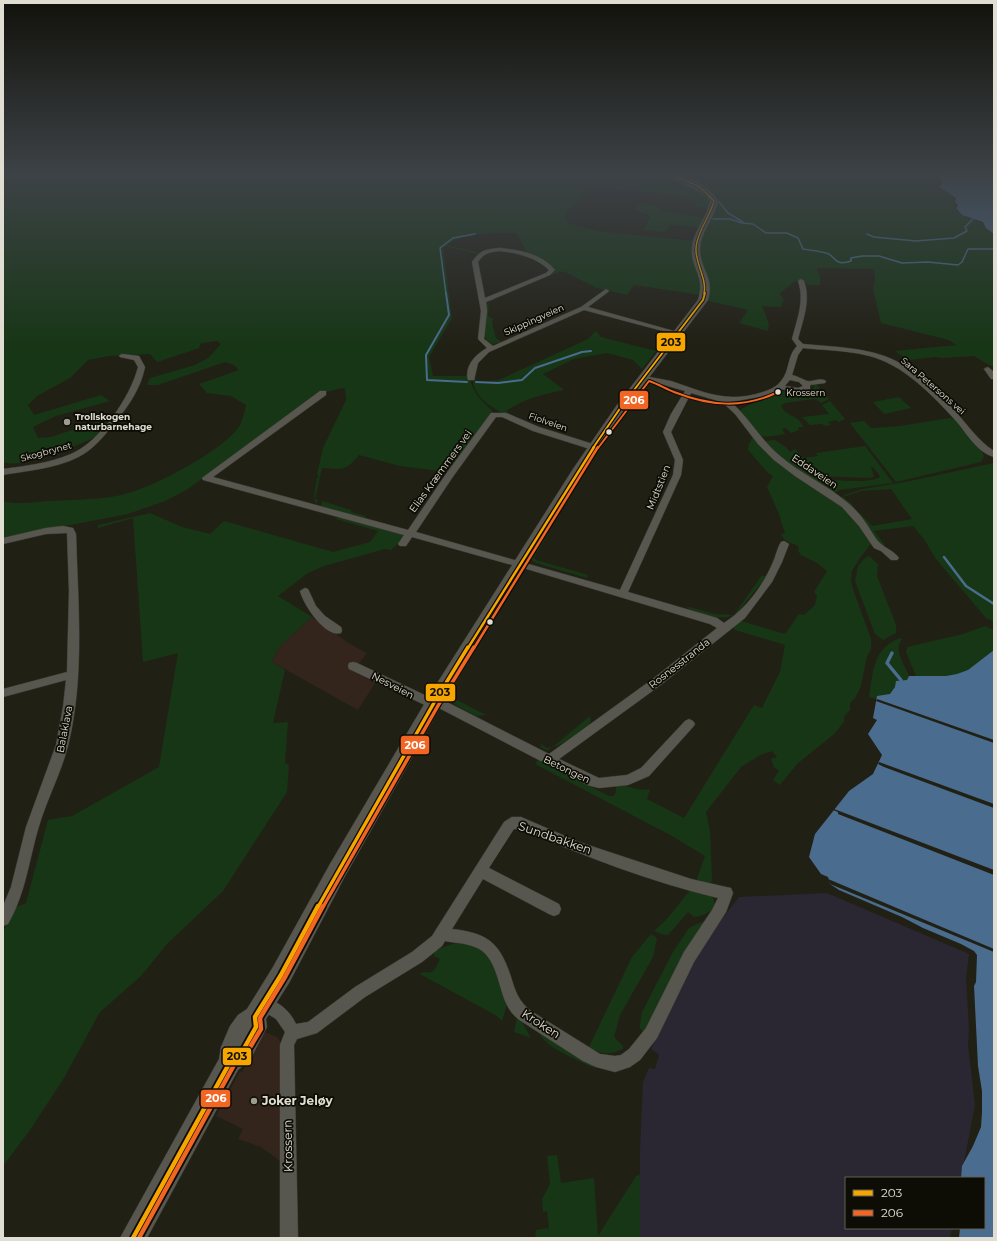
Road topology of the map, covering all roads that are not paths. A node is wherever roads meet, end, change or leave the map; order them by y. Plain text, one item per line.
1 (702, 232) edge
2 (801, 281) dead end
3 (606, 291) dead end
4 (483, 301) junction
5 (583, 308) junction
6 (678, 333) junction
7 (801, 346) junction
8 (492, 348) junction
9 (122, 356) dead end
10 (988, 369) dead end
11 (787, 377) junction
12 (994, 377) edge
13 (471, 378) dead end
14 (650, 378) junction
15 (822, 381) dead end
16 (806, 383) junction
17 (779, 387) junction
18 (689, 390) junction
19 (323, 393) dead end
20 (725, 400) junction
21 (497, 415) joint
22 (593, 447) junction
23 (994, 454) edge
24 (3, 472) edge
25 (410, 533) junction
26 (3, 542) edge
27 (403, 544) dead end
28 (784, 544) dead end
29 (894, 558) dead end
30 (520, 564) junction
31 (305, 591) dead end
32 (623, 593) junction
33 (724, 627) junction
34 (337, 630) dead end
35 (353, 666) dead end
36 (71, 675) junction
37 (3, 693) edge
38 (434, 703) junction
39 (689, 724) dead end
40 (550, 760) junction
41 (481, 871) junction
42 (554, 909) dead end
43 (3, 919) edge
44 (442, 934) junction
45 (259, 1010) junction
46 (292, 1032) junction
47 (626, 1061) joint
48 (133, 1238) edge
49 (289, 1238) edge

1 - 6 main road
2 - 7 street
3 - 5 street, Skippingveien
4 - 4 street
4 - 8 street
5 - 6 street
5 - 8 street, Skippingveien
6 - 14 main road
7 - 11 street
7 - 23 street, Sara Petersons vei
8 - 13 street, Skippingveien
9 - 24 street, Skogbrynet
10 - 12 street
11 - 16 street
11 - 17 street
14 - 18 street
14 - 22 main road
15 - 16 street
16 - 17 street
17 - 20 street
18 - 20 street
18 - 32 street, Midtstien
19 - 25 street
20 - 29 street, Eddaveien
21 - 22 street, Fiolveien
21 - 25 street, Elias Kræmmers vei
22 - 30 main road
25 - 27 street, Elias Kræmmers vei
25 - 30 street
26 - 36 street, Balaklava
28 - 33 street, Rosnesstranda
30 - 32 street
30 - 38 main road
31 - 34 street
32 - 33 street
33 - 40 street, Rosnesstranda
35 - 38 street, Nesveien
36 - 37 street
36 - 43 street, Balaklava
38 - 40 street, Betongen
38 - 45 main road
39 - 40 street, Betongen
41 - 42 street
41 - 44 street, Sundbakken
41 - 47 street, Sundbakken
44 - 46 street, Sundbakken
44 - 47 street, Kroken
45 - 46 street
45 - 48 main road
46 - 49 street, Krossern

